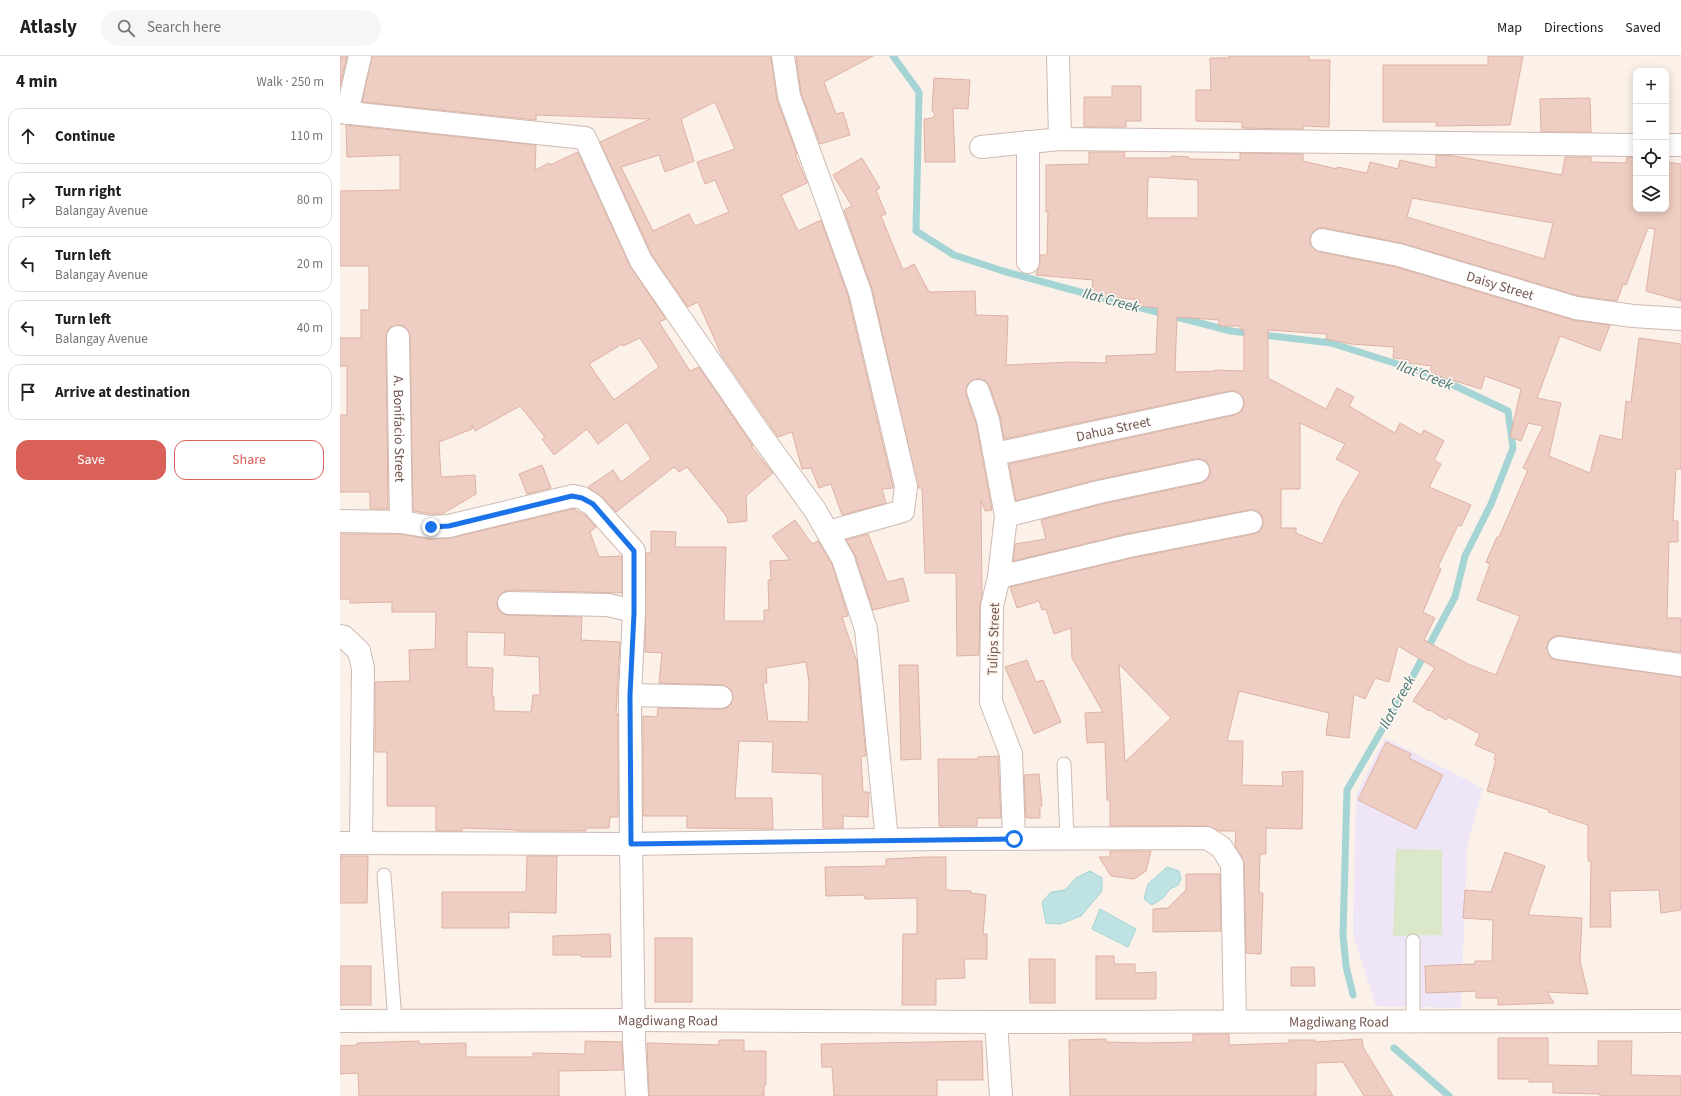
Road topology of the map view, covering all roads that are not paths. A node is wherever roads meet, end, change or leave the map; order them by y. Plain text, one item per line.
1 (360, 56) edge
2 (784, 56) edge
3 (1058, 56) edge
4 (343, 112) edge
5 (1060, 139) junction
6 (1028, 142) junction
7 (1633, 145) edge
8 (1669, 145) edge
9 (1681, 145) edge
10 (981, 147) dead end
11 (1322, 240) dead end
12 (1028, 262) dead end
13 (1681, 318) edge
14 (398, 337) dead end
15 (978, 391) dead end
16 (1232, 403) dead end
17 (994, 454) junction
18 (1198, 471) dead end
19 (1006, 516) junction
20 (340, 521) edge
21 (401, 522) junction
22 (1251, 522) dead end
23 (828, 532) junction
24 (999, 577) junction
25 (509, 603) dead end
26 (634, 608) junction
27 (340, 636) edge
28 (1559, 648) dead end
29 (1681, 665) edge
30 (630, 695) junction
31 (721, 696) dead end
32 (1064, 764) dead end
33 (1067, 838) junction
34 (1014, 839) junction
35 (887, 840) junction
36 (362, 842) junction
37 (340, 843) edge
38 (631, 844) junction
39 (384, 875) dead end
40 (1413, 941) dead end
41 (634, 1020) junction
42 (340, 1021) edge
43 (395, 1021) junction
44 (1235, 1021) junction
45 (1413, 1021) junction
46 (1681, 1021) edge
47 (996, 1022) junction
48 (637, 1096) edge
49 (1001, 1096) edge

1 - 4 street
2 - 23 street
3 - 5 street
4 - 23 street
5 - 6 street
5 - 7 street
6 - 10 street
6 - 12 street
8 - 9 street
11 - 13 street, Daisy Street
14 - 21 street, A. Bonifacio Street
15 - 17 street, Tulips Street
16 - 17 street, Dahua Street
17 - 19 street, Tulips Street
18 - 19 street
19 - 24 street, Tulips Street
20 - 21 street
21 - 26 street
22 - 24 street
23 - 35 street
24 - 34 street, Tulips Street
25 - 26 street
26 - 30 street
27 - 36 street
28 - 29 street
30 - 31 street
30 - 38 street
32 - 33 lane
33 - 34 street
33 - 44 street
34 - 35 street
35 - 38 street
36 - 37 street
36 - 38 street
38 - 41 street
39 - 43 lane
40 - 45 lane
41 - 43 street, Magdiwang Road
41 - 47 street, Magdiwang Road
41 - 48 street
42 - 43 street, Magdiwang Road
44 - 45 street, Magdiwang Road
44 - 47 street, Magdiwang Road
45 - 46 street, Magdiwang Road
47 - 49 street

